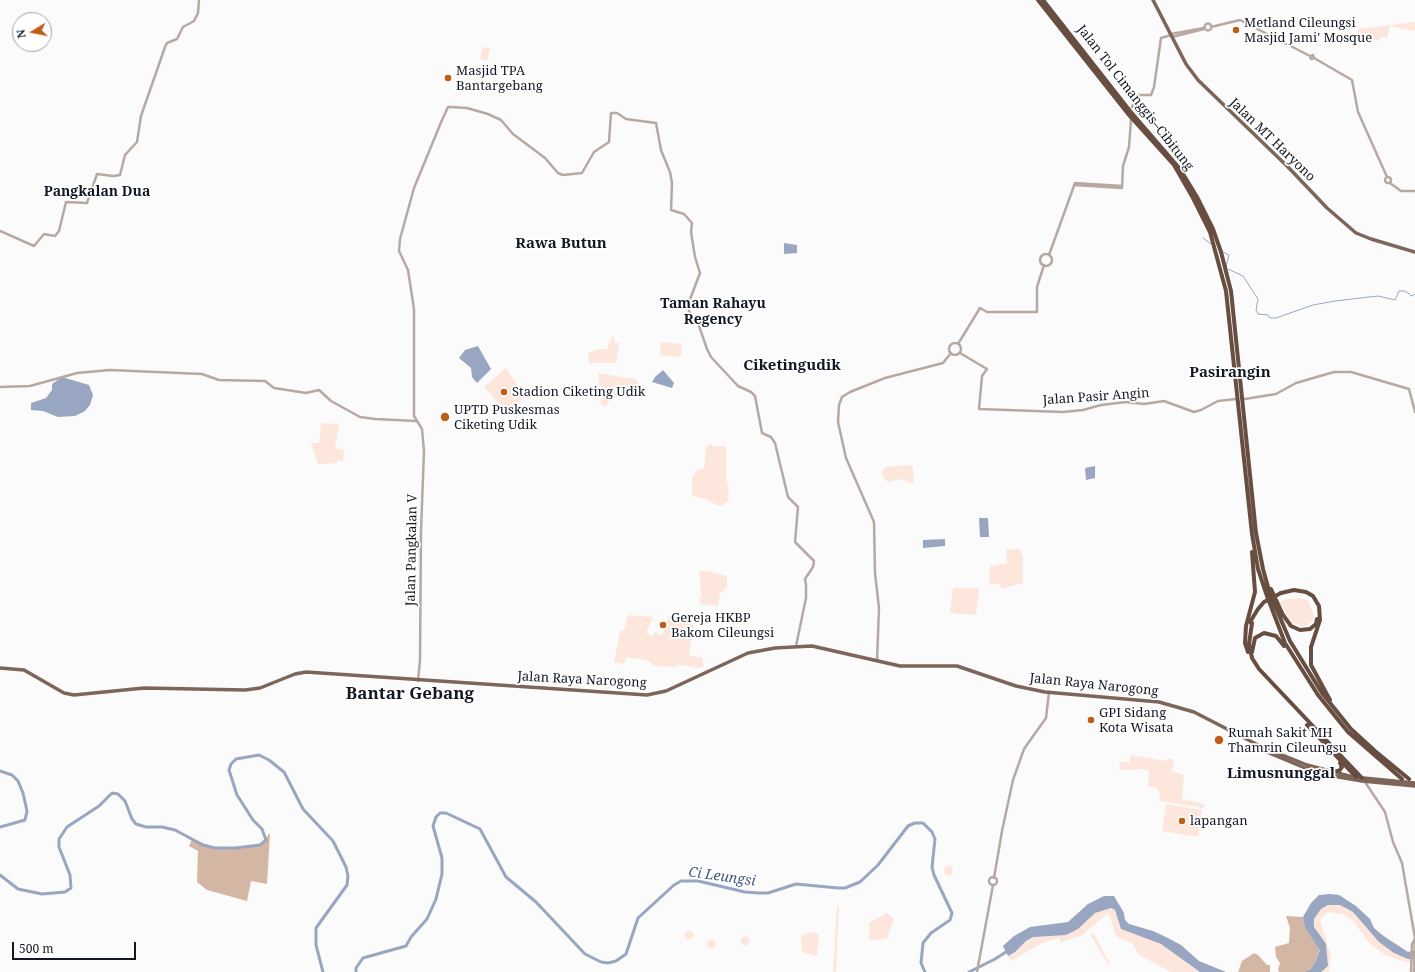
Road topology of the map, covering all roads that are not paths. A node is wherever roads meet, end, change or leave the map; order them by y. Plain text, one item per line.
1 (199, 0) edge
2 (1038, 0) edge
3 (1043, 0) edge
4 (1153, 0) edge
5 (1211, 27) junction
6 (1204, 28) junction
7 (1171, 35) junction
8 (1132, 107) dead end
9 (1131, 120) dead end
10 (1415, 191) edge
11 (0, 231) edge
12 (1415, 252) edge
13 (1049, 255) junction
14 (1044, 265) junction
15 (958, 344) junction
16 (951, 353) junction
17 (960, 353) junction
18 (0, 387) edge
19 (1236, 399) dead end
20 (1245, 399) dead end
21 (1415, 412) edge
22 (416, 421) junction
23 (1249, 514) junction
24 (1263, 569) junction
25 (1282, 594) junction
26 (1251, 623) junction
27 (796, 646) junction
28 (1248, 652) junction
29 (877, 661) junction
30 (1255, 664) junction
31 (0, 668) edge
32 (1306, 677) junction
33 (418, 681) junction
34 (1048, 692) junction
35 (1342, 718) junction
36 (1223, 727) junction
37 (1338, 759) junction
38 (1329, 771) junction
39 (1338, 777) junction
40 (1355, 778) junction
41 (1402, 779) dead end
42 (1409, 779) dead end
43 (1364, 781) junction
44 (1383, 783) junction
45 (1415, 783) edge
46 (1415, 786) edge
47 (994, 878) junction
48 (993, 885) junction
49 (1415, 938) edge
50 (1413, 949) edge
51 (1413, 960) edge
52 (977, 972) edge
53 (1412, 972) edge

1 - 11 street
2 - 23 highway, Jalan Tol Cimanggis–Cibitung
3 - 24 highway, Jalan Tol Cimanggis–Cibitung
4 - 7 main road, Jalan MT Haryono
5 - 6 street
5 - 6 street
5 - 10 street
6 - 7 street
7 - 8 street
7 - 12 main road, Jalan MT Haryono
9 - 13 street
13 - 14 street
13 - 14 street
14 - 15 street
15 - 16 street
15 - 17 street
16 - 17 street
16 - 29 street
17 - 19 street, Jalan Pasir Angin
18 - 22 street
20 - 21 street
22 - 27 street, Jalan Pangkalan V
22 - 33 street, Jalan Pangkalan V
23 - 28 highway
23 - 32 highway, Jalan Tol Cimanggis–Cibitung
24 - 25 highway
24 - 35 highway, Jalan Tol Cimanggis–Cibitung
25 - 26 highway, bridge
25 - 35 highway
26 - 28 highway
26 - 30 highway
27 - 29 main road, Jalan Raya Narogong
27 - 33 main road, Jalan Raya Narogong
28 - 37 highway
29 - 34 main road, Jalan Raya Narogong
30 - 32 highway
30 - 43 highway
31 - 33 main road, Jalan Raya Narogong
32 - 41 highway, Jalan Tol Cimanggis–Cibitung
34 - 36 main road, Jalan Raya Narogong
34 - 47 street
35 - 42 highway, Jalan Tol Cimanggis–Cibitung
36 - 38 main road, Jalan Raya Narogong
36 - 39 main road, Jalan Raya Narogong
37 - 38 highway
37 - 40 highway
38 - 40 main road, Jalan Raya Narogong
39 - 40 main road, Jalan Raya Narogong
39 - 43 main road
40 - 43 main road, Jalan Raya Narogong
43 - 44 main road, Jalan Raya Narogong
43 - 44 main road
43 - 45 main road, Jalan Raya Narogong
43 - 49 street
44 - 46 main road, Jalan Raya Narogong
47 - 48 street
47 - 48 street
48 - 52 street
49 - 50 street
50 - 51 street
51 - 53 street

